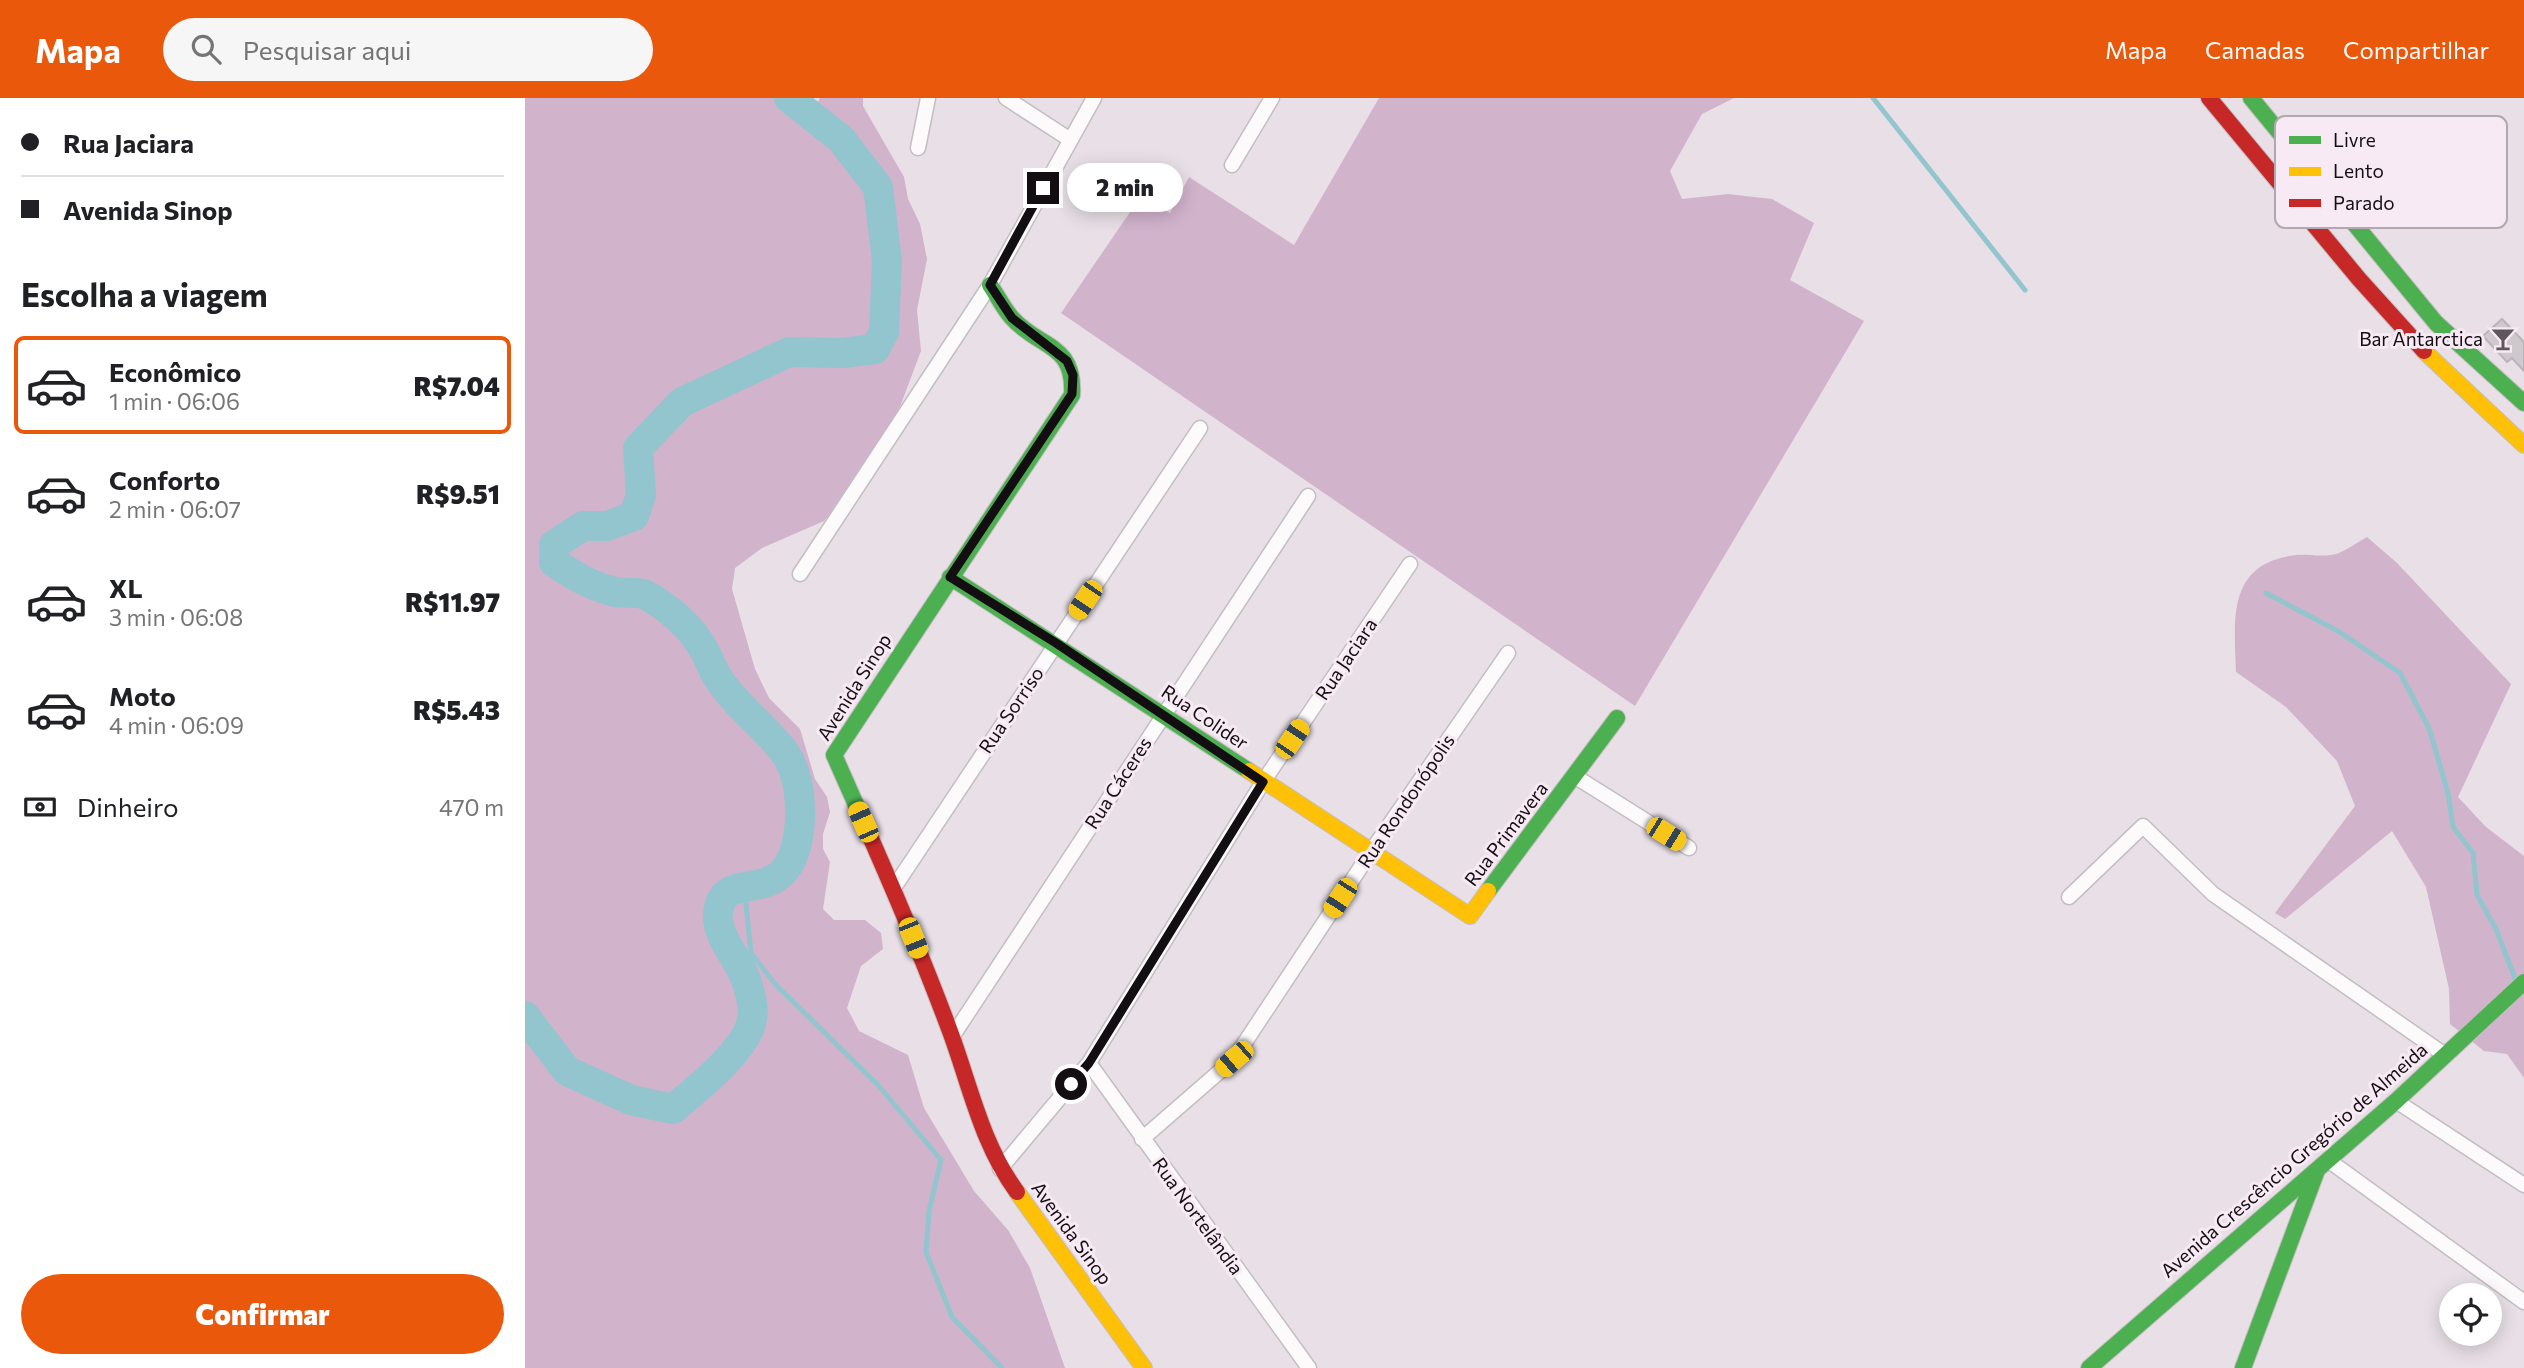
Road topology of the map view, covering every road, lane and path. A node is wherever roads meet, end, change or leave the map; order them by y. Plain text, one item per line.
1 (928, 98) edge
2 (1006, 98) edge
3 (1094, 98) edge
4 (1272, 98) edge
5 (2209, 98) edge
6 (2251, 98) edge
7 (2275, 127) edge
8 (1069, 139) junction
9 (918, 148) dead end
10 (1232, 165) dead end
11 (2275, 177) edge
12 (2318, 228) edge
13 (2357, 228) edge
14 (990, 285) junction
15 (2418, 347) junction
16 (2519, 399) edge
17 (1201, 428) dead end
18 (2524, 445) edge
19 (1308, 496) dead end
20 (1410, 564) dead end
21 (800, 574) dead end
22 (950, 577) junction
23 (1056, 643) junction
24 (1508, 653) dead end
25 (1164, 714) junction
26 (1617, 718) dead end
27 (1576, 777) junction
28 (1263, 782) junction
29 (1689, 848) dead end
30 (1370, 853) junction
31 (893, 889) junction
32 (2069, 897) dead end
33 (1470, 916) joint
34 (2524, 982) edge
35 (952, 1037) junction
36 (2445, 1055) junction
37 (1089, 1063) junction
38 (2396, 1101) junction
39 (1142, 1139) junction
40 (2323, 1164) junction
41 (999, 1169) junction
42 (2524, 1185) edge
43 (2524, 1302) edge
44 (1144, 1368) edge
45 (1309, 1368) edge
46 (2089, 1368) edge
47 (2243, 1368) edge

1 - 9 street
2 - 8 street
3 - 8 street
4 - 10 street
5 - 11 street
6 - 7 street
8 - 14 street
12 - 15 street
13 - 16 street
14 - 21 street
14 - 22 street, Avenida Sinop
15 - 16 street
15 - 18 street
17 - 23 street, Rua Sorriso
19 - 25 street, Rua Cáceres
20 - 28 street, Rua Jaciara
22 - 23 street, Rua Colider
22 - 31 street, Avenida Sinop
23 - 25 street, Rua Colider
23 - 31 street, Rua Sorriso
24 - 30 street, Rua Rondonópolis
25 - 28 street, Rua Colider
25 - 35 street, Rua Cáceres
26 - 27 street, Rua Primavera
27 - 29 street, Rua Primavera
27 - 33 street, Rua Primavera
28 - 30 street, Rua Colider
28 - 37 street, Rua Jaciara
30 - 33 street, Rua Colider
30 - 39 street, Rua Rondonópolis
31 - 35 street, Avenida Sinop
32 - 36 street
34 - 36 street, Avenida Crescêncio Gregório de Almeida
35 - 41 street, Avenida Sinop
36 - 38 street, Avenida Crescêncio Gregório de Almeida
37 - 39 street, Rua Nortelândia
37 - 41 street, Rua Jaciara
38 - 40 street, Avenida Crescêncio Gregório de Almeida
38 - 42 street
39 - 45 street, Rua Nortelândia
40 - 43 street
40 - 46 street, Avenida Crescêncio Gregório de Almeida
40 - 47 street
41 - 44 street, Avenida Sinop

